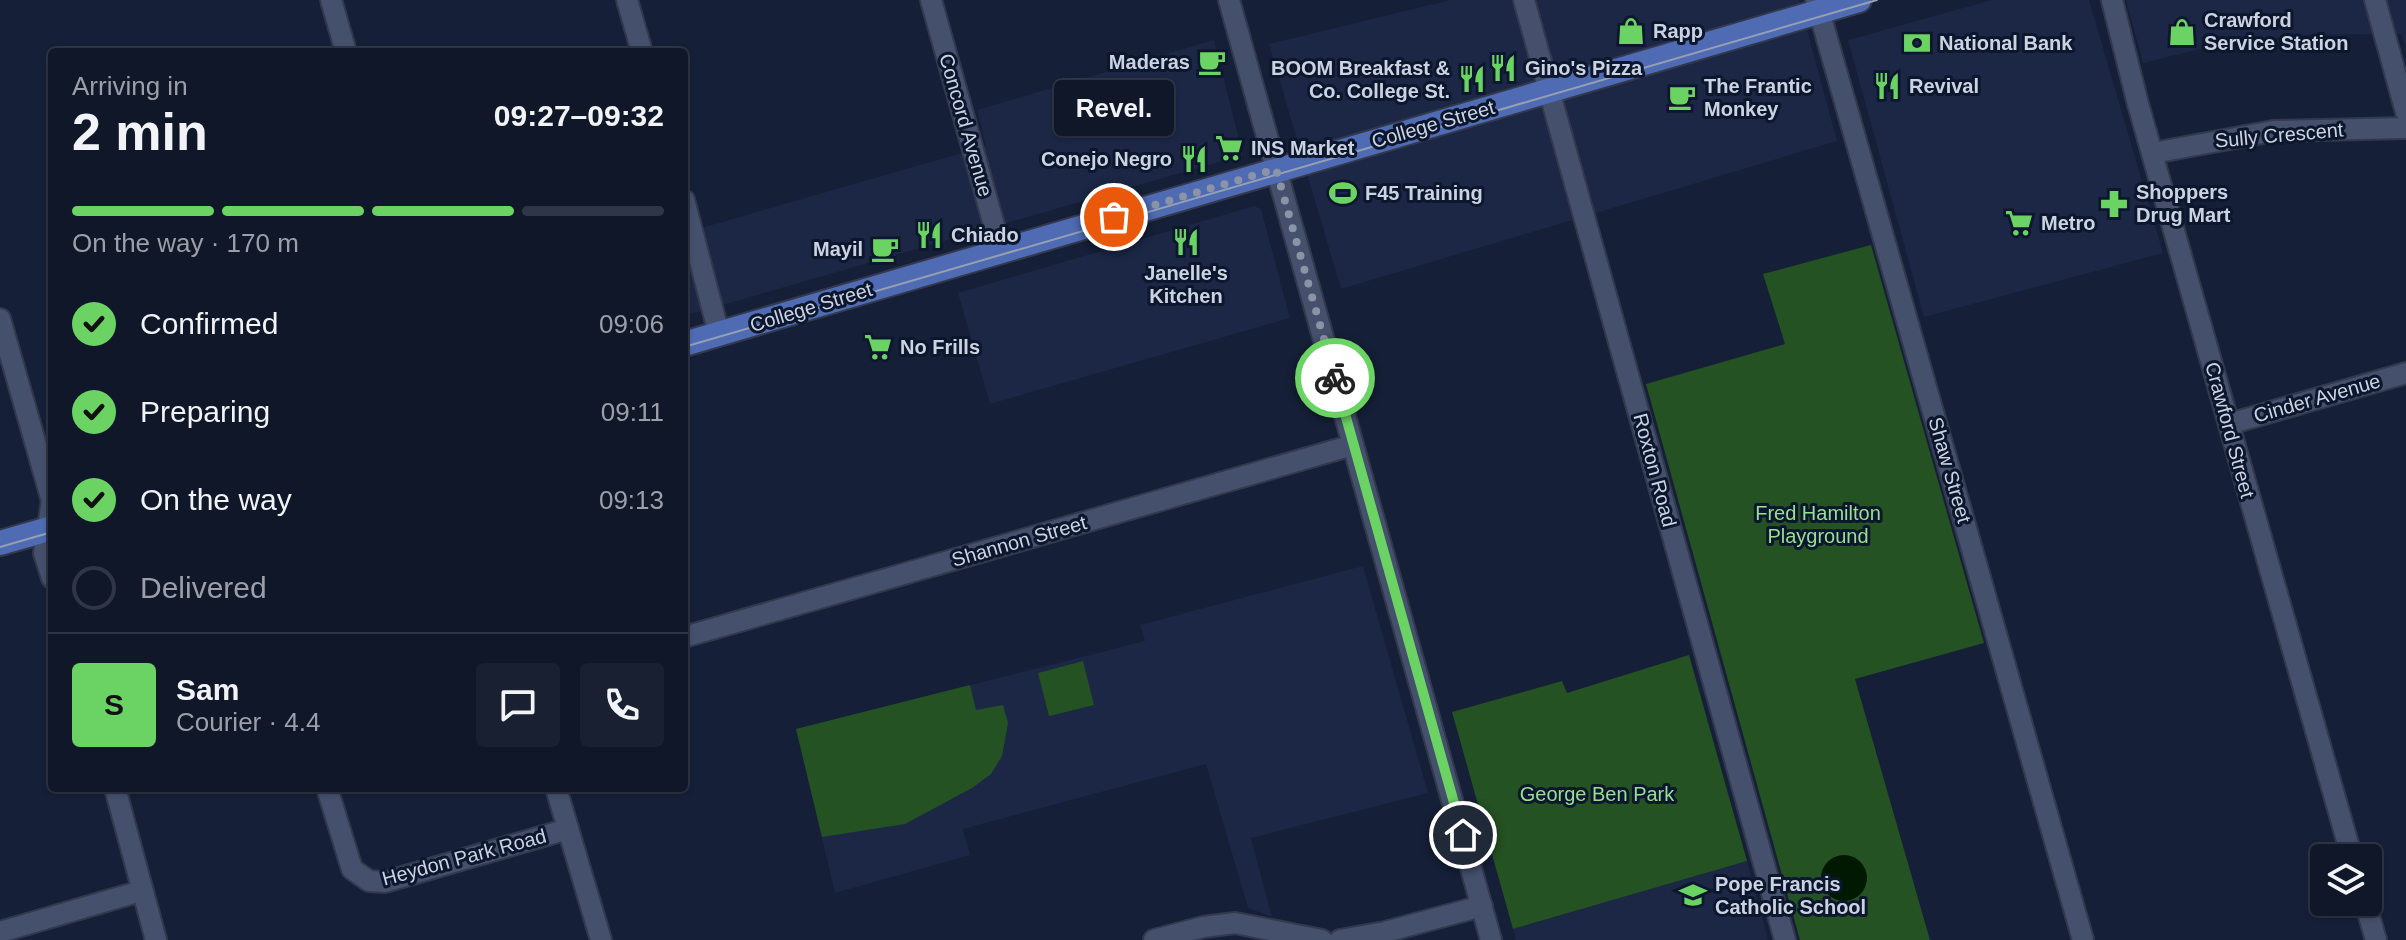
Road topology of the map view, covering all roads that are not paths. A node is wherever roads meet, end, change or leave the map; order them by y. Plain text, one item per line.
1 (331, 0) edge
2 (627, 0) edge
3 (931, 0) edge
4 (1229, 0) edge
5 (1524, 0) edge
6 (1859, 0) edge
7 (2112, 0) edge
8 (2375, 0) edge
9 (1817, 6) edge
10 (345, 48) edge
11 (641, 48) edge
12 (1549, 91) junction
13 (2406, 112) edge
14 (2406, 128) edge
15 (2153, 153) junction
16 (1276, 169) junction
17 (688, 215) edge
18 (1001, 250) junction
19 (0, 319) edge
20 (719, 334) junction
21 (688, 343) edge
22 (2406, 373) edge
23 (2229, 424) junction
24 (1353, 445) junction
25 (48, 487) edge
26 (48, 529) edge
27 (48, 536) edge
28 (0, 543) edge
29 (48, 566) edge
30 (688, 636) edge
31 (116, 792) edge
32 (328, 792) edge
33 (557, 792) edge
34 (568, 829) junction
35 (2348, 844) edge
36 (141, 891) junction
37 (1482, 906) junction
38 (2369, 916) edge
39 (0, 932) edge
40 (156, 940) edge
41 (601, 940) edge
42 (1154, 940) edge
43 (1322, 940) edge
44 (1340, 940) edge
45 (1491, 940) edge
46 (1785, 940) edge
47 (2083, 940) edge
48 (2376, 940) edge

1 - 10 street
2 - 11 street
3 - 18 street, Concord Avenue
4 - 16 street
5 - 12 street, Roxton Road
6 - 9 main road, College Street
7 - 15 street, Crawford Street
8 - 13 street
9 - 12 main road, College Street
9 - 47 street, Shaw Street
12 - 16 main road, College Street
12 - 46 street, Roxton Road
14 - 15 street, Sully Crescent
15 - 23 street, Crawford Street
16 - 18 main road, College Street
16 - 24 street
17 - 20 street
18 - 20 main road, College Street
19 - 25 street
20 - 21 main road, College Street
22 - 23 street, Cinder Avenue
23 - 35 street, Crawford Street
24 - 30 street, Shannon Street
24 - 37 street
26 - 28 main road
27 - 29 street
31 - 36 street
32 - 34 street, Heydon Park Road
33 - 34 street
34 - 41 street
36 - 39 street
36 - 40 street
37 - 44 street
37 - 45 street
38 - 48 street
42 - 43 street

